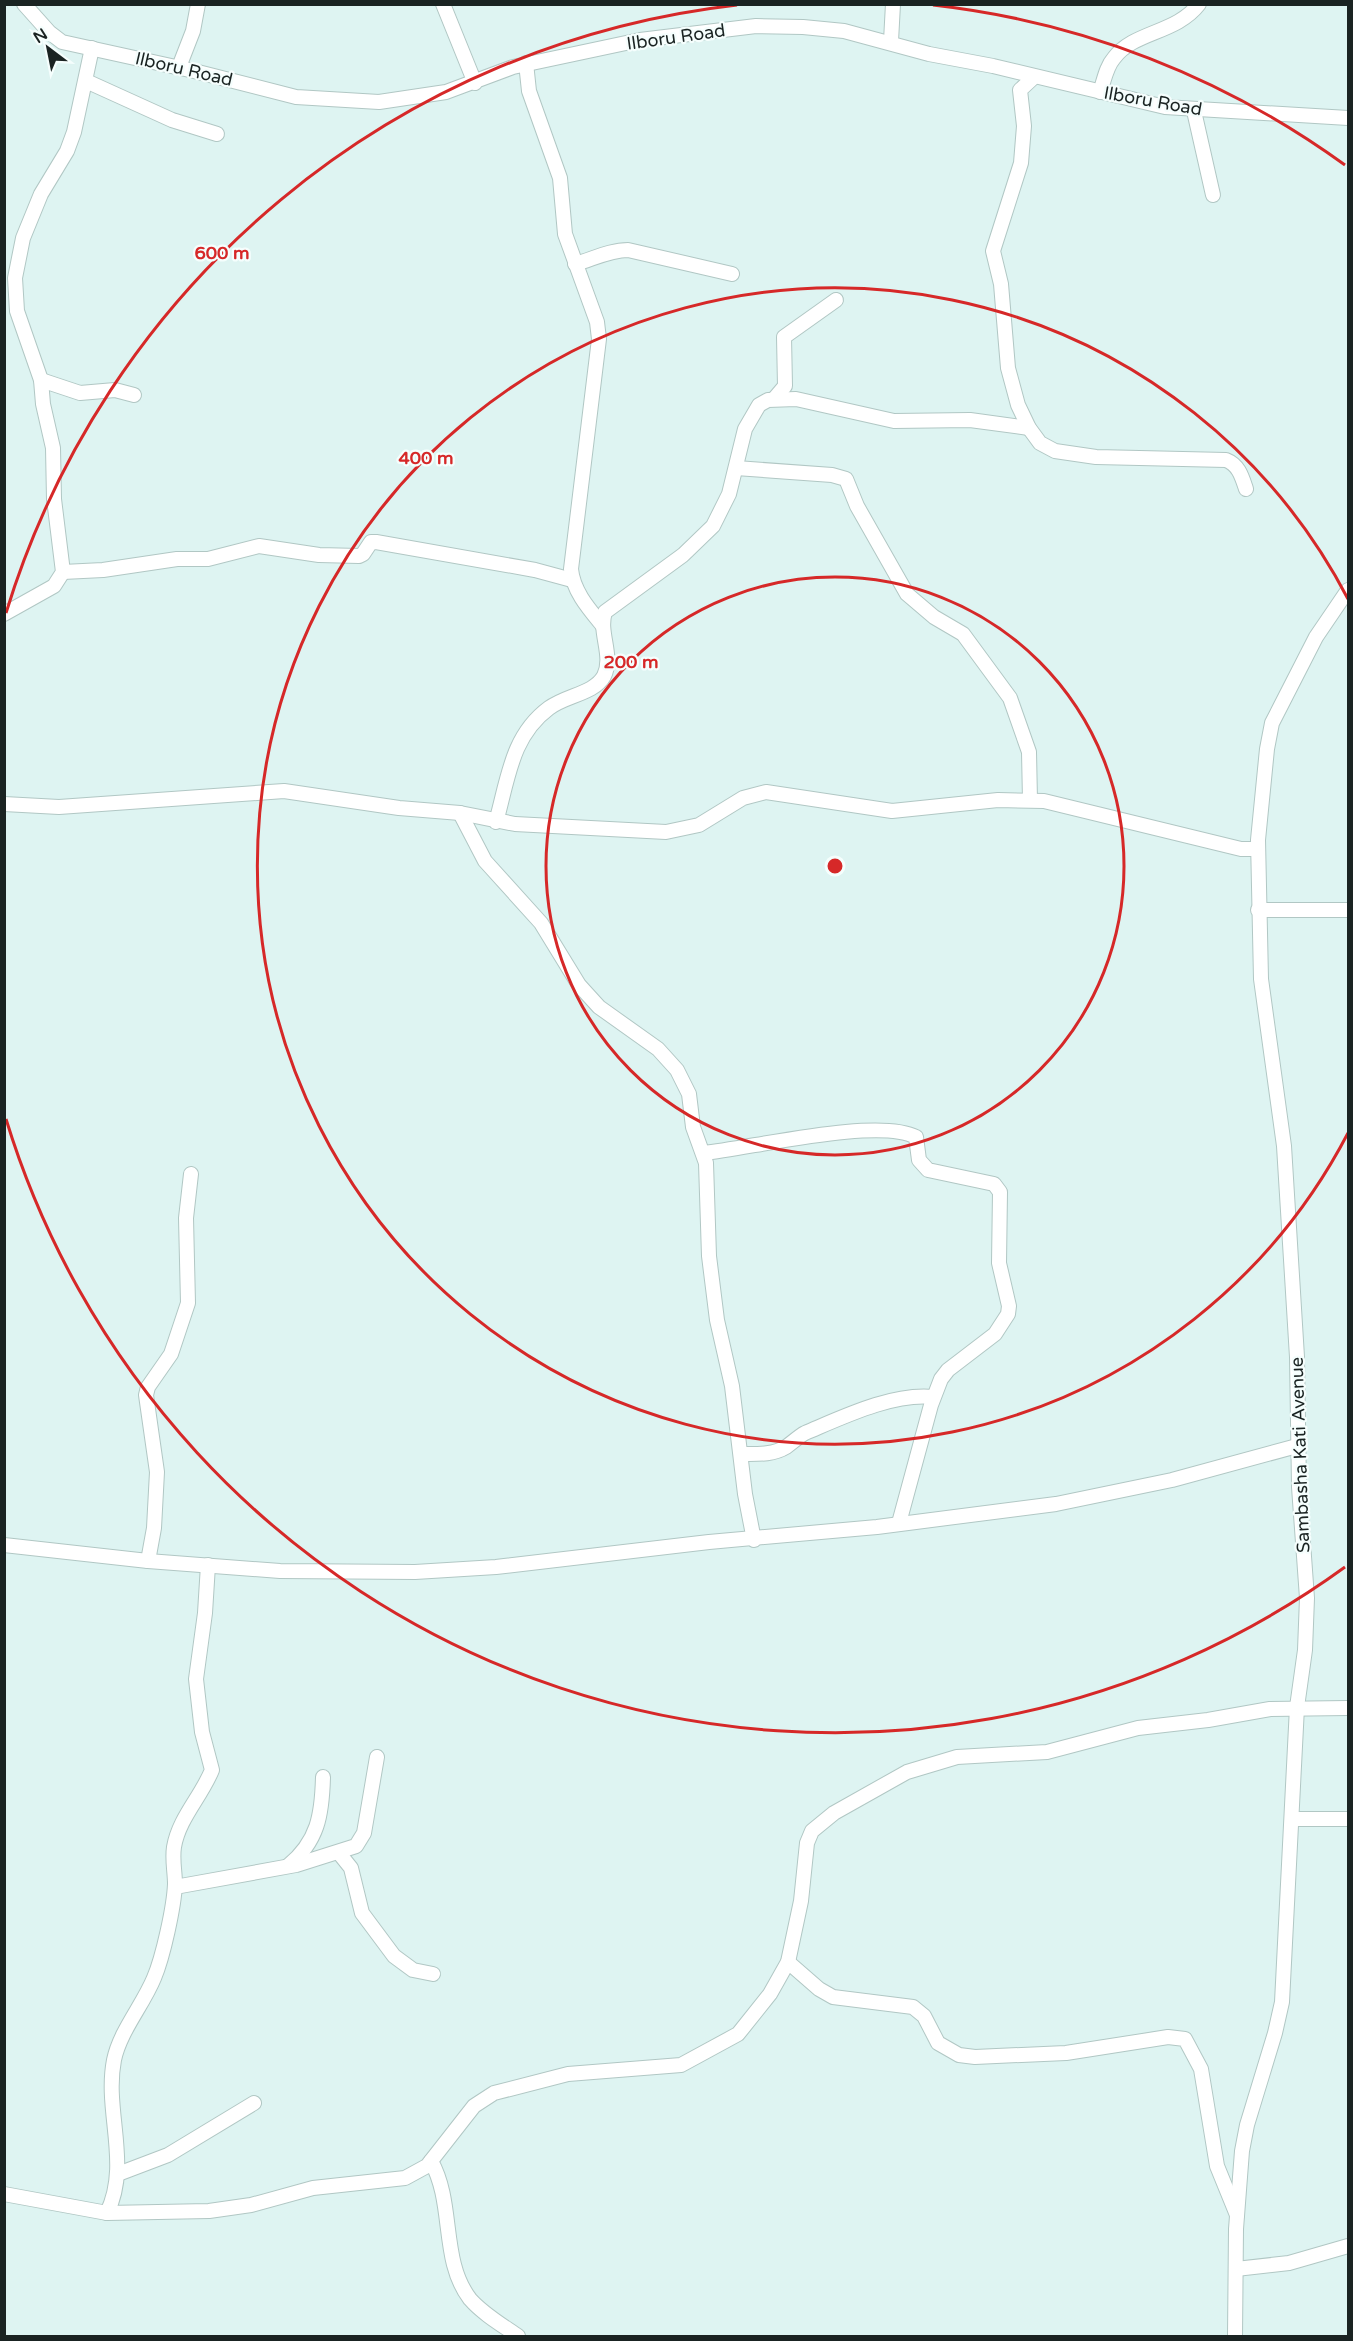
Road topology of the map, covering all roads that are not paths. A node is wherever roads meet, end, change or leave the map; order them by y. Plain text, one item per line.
1 (24, 4) edge
2 (198, 4) edge
3 (443, 4) edge
4 (892, 4) edge
5 (1199, 4) edge
6 (891, 41) junction
7 (92, 48) junction
8 (526, 63) junction
9 (179, 67) junction
10 (1034, 77) junction
11 (86, 81) junction
12 (475, 83) junction
13 (1100, 92) junction
14 (1194, 111) junction
15 (1348, 118) edge
16 (217, 134) dead end
17 (1213, 195) dead end
18 (575, 264) junction
19 (732, 274) dead end
20 (836, 300) dead end
21 (41, 380) junction
22 (134, 395) dead end
23 (774, 399) junction
24 (1029, 428) junction
25 (736, 468) junction
26 (1246, 489) dead end
27 (63, 572) junction
28 (572, 580) junction
29 (1348, 590) edge
30 (4, 614) edge
31 (603, 626) junction
32 (1030, 800) junction
33 (4, 804) edge
34 (460, 813) junction
35 (496, 822) junction
36 (1258, 849) junction
37 (1258, 910) junction
38 (1348, 910) edge
39 (704, 1153) junction
40 (191, 1174) dead end
41 (933, 1397) junction
42 (1297, 1446) junction
43 (742, 1454) junction
44 (899, 1523) junction
45 (754, 1540) junction
46 (4, 1545) edge
47 (148, 1561) junction
48 (208, 1565) junction
49 (1297, 1707) junction
50 (1348, 1708) edge
51 (377, 1757) dead end
52 (323, 1777) dead end
53 (1292, 1819) junction
54 (1348, 1819) edge
55 (339, 1853) junction
56 (286, 1868) junction
57 (175, 1887) junction
58 (788, 1962) junction
59 (433, 1974) dead end
60 (254, 2103) dead end
61 (431, 2161) junction
62 (118, 2174) junction
63 (4, 2194) edge
64 (107, 2213) junction
65 (1237, 2215) junction
66 (1348, 2246) edge
67 (1236, 2269) junction
68 (518, 2337) edge
69 (1235, 2337) edge

1 - 7 street, Ilboru Road
2 - 9 street
3 - 12 street
4 - 6 street
5 - 13 street
6 - 8 street, Ilboru Road
6 - 10 street, Ilboru Road
7 - 9 street, Ilboru Road
7 - 11 street
8 - 12 street, Ilboru Road
8 - 18 street
9 - 12 street, Ilboru Road
10 - 13 street, Ilboru Road
10 - 24 street
11 - 16 street
11 - 21 street
13 - 14 street, Ilboru Road
14 - 15 street, Ilboru Road
14 - 17 street
18 - 19 street
18 - 28 street
20 - 23 street
21 - 22 street
21 - 27 street
23 - 24 street
23 - 25 street
24 - 26 street
25 - 31 street
25 - 32 street
27 - 28 street
27 - 30 street
28 - 31 street
29 - 36 street, Sambasha Kati Avenue
31 - 35 street
32 - 35 street
32 - 36 street
33 - 34 street
34 - 35 street
34 - 39 street
36 - 37 street, Sambasha Kati Avenue
37 - 38 street
37 - 42 street, Sambasha Kati Avenue
39 - 41 street
39 - 43 street
40 - 47 street
41 - 43 street
41 - 44 street
42 - 44 street
42 - 49 street, Sambasha Kati Avenue
43 - 45 street
44 - 45 street
45 - 48 street
46 - 47 street
47 - 48 street
48 - 57 street
49 - 50 street
49 - 53 street, Sambasha Kati Avenue
49 - 58 street
51 - 55 street
52 - 56 street
53 - 54 street
53 - 65 street, Sambasha Kati Avenue
55 - 56 street
55 - 59 street
56 - 57 street
57 - 62 street
58 - 61 street
58 - 65 street
60 - 62 street
61 - 64 street
61 - 68 street
62 - 64 street
63 - 64 street
65 - 67 street, Sambasha Kati Avenue
66 - 67 street
67 - 69 street, Sambasha Kati Avenue

